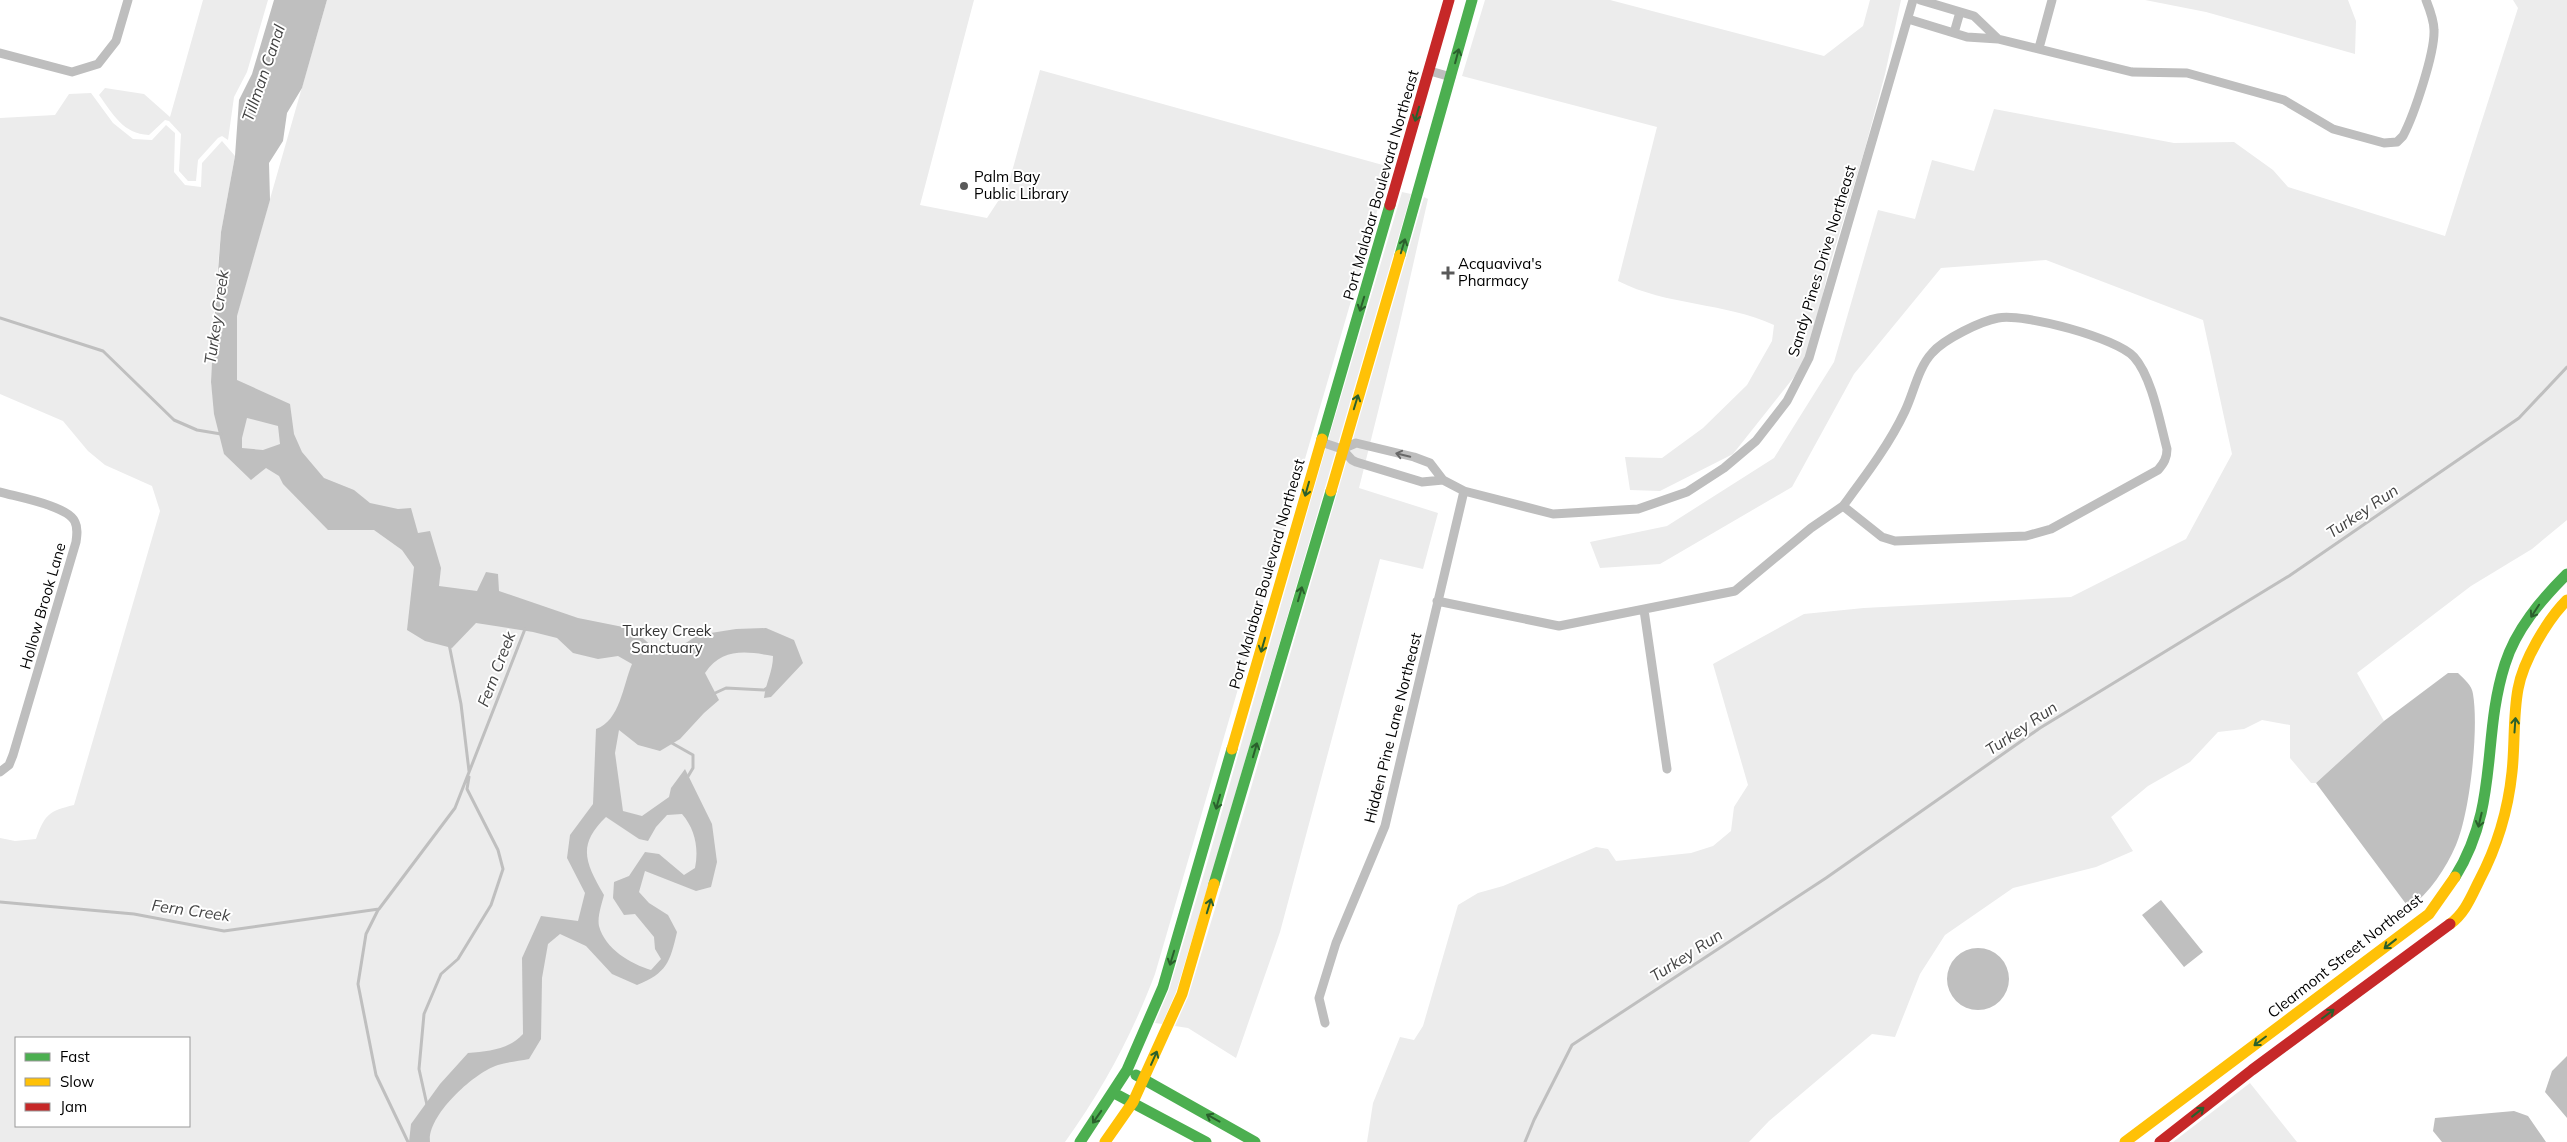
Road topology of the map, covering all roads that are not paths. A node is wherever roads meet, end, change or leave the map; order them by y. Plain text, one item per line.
1 (128, 0) edge
2 (1449, 0) edge
3 (1472, 0) edge
4 (1913, 0) edge
5 (1920, 0) edge
6 (2052, 0) edge
7 (2426, 0) edge
8 (1960, 12) junction
9 (1908, 19) junction
10 (1954, 33) junction
11 (1998, 39) junction
12 (2038, 48) junction
13 (0, 53) edge
14 (1430, 71) junction
15 (1451, 77) junction
16 (1321, 442) junction
17 (1342, 449) junction
18 (1443, 480) junction
19 (1464, 491) junction
20 (0, 492) edge
21 (1843, 506) junction
22 (2567, 574) edge
23 (2567, 600) edge
24 (1437, 602) junction
25 (1644, 610) junction
26 (1667, 769) dead end
27 (0, 772) edge
28 (1325, 1023) dead end
29 (1127, 1070) junction
30 (1144, 1080) junction
31 (1114, 1093) junction
32 (1133, 1102) junction
33 (1080, 1142) edge
34 (1105, 1142) edge
35 (1206, 1142) edge
36 (1255, 1142) edge
37 (2126, 1142) edge
38 (2160, 1142) edge

1 - 13 street
2 - 14 street, Port Malabar Boulevard Northeast
15 -> 3 street
4 - 9 street, Sandy Pines Drive Northeast
5 - 8 street
6 - 12 street
7 - 12 street
8 - 10 street
8 - 11 street
9 - 10 street
9 - 19 street, Sandy Pines Drive Northeast
10 - 11 street
11 - 12 street
14 - 15 street
14 -> 16 street, Port Malabar Boulevard Northeast
17 -> 15 street
16 - 17 street, Sandy Pines Drive Northeast
16 -> 29 street, Port Malabar Boulevard Northeast
17 - 18 street, Sandy Pines Drive Northeast
18 -> 17 street
30 -> 17 street
18 - 19 street, Sandy Pines Drive Northeast
19 - 24 street, Hidden Pine Lane Northeast
20 - 27 street, Hollow Brook Lane
21 - 21 street
21 - 25 street
22 -> 37 street, Clearmont Street Northeast
38 -> 23 street
24 - 25 street
24 - 28 street, Hidden Pine Lane Northeast
25 - 26 street
29 - 30 street
29 - 31 street, Port Malabar Boulevard Northeast
30 - 32 street
36 -> 30 street
31 - 32 street
31 -> 33 street, Port Malabar Boulevard Northeast
32 - 34 street
32 - 35 street

